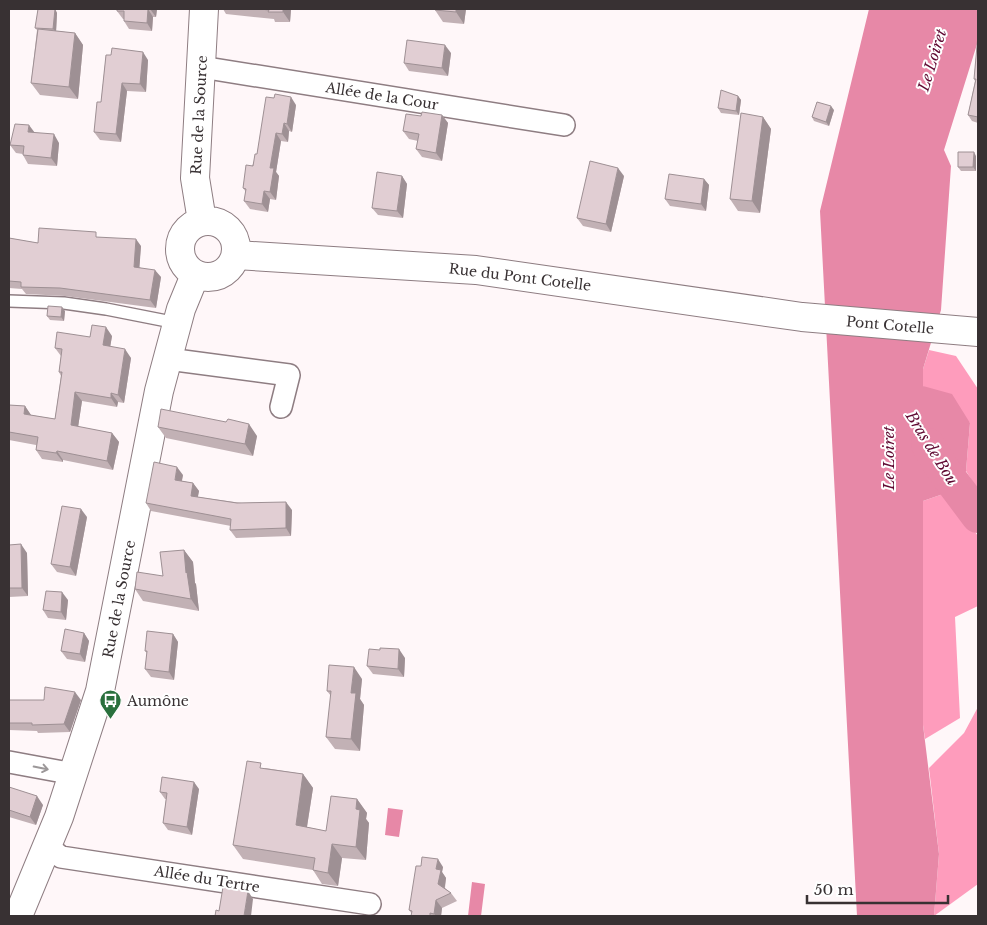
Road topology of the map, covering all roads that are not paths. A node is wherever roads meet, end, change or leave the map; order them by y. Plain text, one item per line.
1 (204, 9) edge
2 (201, 67) junction
3 (564, 125) dead end
4 (202, 221) junction
5 (236, 255) junction
6 (195, 274) junction
7 (9, 301) edge
8 (802, 317) joint
9 (177, 323) junction
10 (978, 332) edge
11 (168, 359) junction
12 (281, 407) dead end
13 (9, 762) edge
14 (74, 774) junction
15 (47, 846) junction
16 (370, 904) dead end
17 (18, 916) edge

1 - 2 main road, Rue de la Source
2 - 3 street, Allée de la Cour
2 - 4 main road, Rue de la Source
4 - 5 main road
4 - 6 main road
5 - 6 main road
5 - 8 main road, Rue du Pont Cotelle
6 - 9 main road, Rue de la Source
7 - 9 lane
8 - 10 main road, Pont Cotelle
9 - 11 main road, Rue de la Source
11 - 12 street
11 - 14 main road, Rue de la Source
13 -> 14 street
14 - 15 main road, Rue de la Source
15 - 16 street, Allée du Tertre
15 - 17 main road, Rue de la Source

